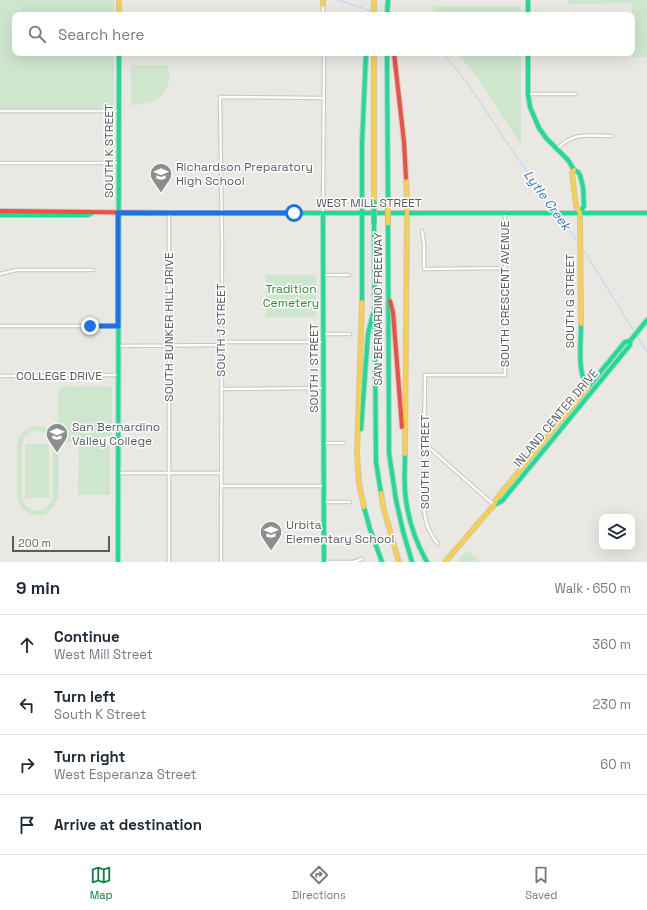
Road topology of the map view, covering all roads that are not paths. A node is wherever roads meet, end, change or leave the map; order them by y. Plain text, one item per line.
1 (119, 0) edge
2 (374, 0) edge
3 (388, 0) edge
4 (528, 0) edge
5 (119, 12) edge
6 (374, 12) edge
7 (387, 12) edge
8 (528, 12) edge
9 (119, 56) edge
10 (324, 56) edge
11 (366, 56) edge
12 (374, 56) edge
13 (388, 56) edge
14 (394, 56) edge
15 (528, 56) edge
16 (528, 94) junction
17 (576, 94) dead end
18 (324, 98) junction
19 (0, 111) edge
20 (119, 111) junction
21 (612, 136) dead end
22 (556, 149) junction
23 (0, 163) edge
24 (119, 163) junction
25 (574, 170) junction
26 (0, 211) edge
27 (92, 213) junction
28 (118, 213) junction
29 (169, 213) junction
30 (221, 213) junction
31 (323, 213) junction
32 (361, 213) junction
33 (406, 213) junction
34 (504, 213) junction
35 (580, 213) junction
36 (647, 213) edge
37 (0, 215) edge
38 (422, 231) dead end
39 (505, 268) junction
40 (93, 270) dead end
41 (0, 274) edge
42 (323, 275) junction
43 (349, 275) dead end
44 (388, 297) junction
45 (375, 304) junction
46 (645, 321) edge
47 (0, 326) edge
48 (118, 326) junction
49 (324, 334) junction
50 (350, 334) dead end
51 (630, 341) junction
52 (222, 342) junction
53 (324, 342) junction
54 (118, 346) junction
55 (169, 346) junction
56 (118, 375) junction
57 (0, 376) edge
58 (425, 376) joint
59 (324, 388) junction
60 (587, 388) junction
61 (221, 389) junction
62 (324, 443) junction
63 (344, 443) dead end
64 (425, 444) junction
65 (118, 473) junction
66 (221, 473) junction
67 (169, 474) junction
68 (405, 482) junction
69 (221, 486) junction
70 (324, 486) junction
71 (363, 499) junction
72 (324, 502) junction
73 (350, 502) dead end
74 (494, 505) junction
75 (438, 544) dead end
76 (362, 559) dead end
77 (118, 562) edge
78 (169, 562) edge
79 (221, 562) edge
80 (324, 562) edge
81 (382, 562) edge
82 (399, 562) edge
83 (412, 562) edge
84 (427, 562) edge
85 (445, 562) edge

1 - 5 main road
2 - 6 main road
3 - 7 main road
4 - 8 main road
9 - 20 main road, SOUTH K STREET
10 - 18 street, SOUTH I STREET
11 - 32 main road
12 - 45 main road, SAN BERNARDINO FREEWAY, bridge
13 - 44 main road, SAN BERNARDINO FREEWAY, bridge
14 - 33 main road
15 - 16 main road, SOUTH G STREET
16 - 17 street
16 - 22 main road, SOUTH G STREET
18 - 30 street, SOUTH J STREET
18 - 31 street, SOUTH I STREET
19 - 20 street
20 - 24 main road, SOUTH K STREET
21 - 22 street
22 - 25 main road, SOUTH G STREET
23 - 24 street
24 - 28 main road, SOUTH K STREET
25 - 35 main road, SOUTH G STREET
25 - 35 main road, SOUTH G STREET
26 - 27 main road, WEST MILL STREET
27 - 28 main road, WEST MILL STREET
27 - 37 main road, WEST MILL STREET
28 - 29 main road, WEST MILL STREET
28 - 48 main road, SOUTH K STREET
29 - 30 main road, WEST MILL STREET
29 - 55 street, SOUTH BUNKER HILL DRIVE
30 - 31 main road, WEST MILL STREET
30 - 52 street, SOUTH J STREET
31 - 32 main road, WEST MILL STREET
31 - 42 main road, SOUTH I STREET
32 - 33 main road, WEST MILL STREET
32 - 71 main road
33 - 34 main road, WEST MILL STREET
33 - 68 main road
34 - 35 main road, WEST MILL STREET
34 - 39 street, SOUTH CRESCENT AVENUE
35 - 36 main road, WEST MILL STREET
35 - 60 main road, SOUTH G STREET
38 - 39 street
39 - 58 street, SOUTH CRESCENT AVENUE
40 - 41 street
42 - 43 street
42 - 49 main road, SOUTH I STREET
44 - 68 main road
44 - 83 main road, SAN BERNARDINO FREEWAY
45 - 71 main road
45 - 82 main road, SAN BERNARDINO FREEWAY
46 - 51 main road, INLAND CENTER DRIVE
47 - 48 street
48 - 54 main road, SOUTH K STREET
49 - 50 street
49 - 53 main road, SOUTH I STREET
51 - 60 main road, INLAND CENTER DRIVE
51 - 74 main road, INLAND CENTER DRIVE
52 - 53 street
52 - 55 street
52 - 61 street, SOUTH J STREET
53 - 59 main road, SOUTH I STREET
54 - 55 street
54 - 56 main road, SOUTH K STREET
55 - 67 street, SOUTH BUNKER HILL DRIVE
56 - 57 street, COLLEGE DRIVE
56 - 65 main road, SOUTH K STREET
58 - 64 street, SOUTH H STREET
59 - 61 street
59 - 62 main road, SOUTH I STREET
60 - 74 main road, INLAND CENTER DRIVE
61 - 66 street, SOUTH J STREET
62 - 63 street
62 - 70 main road, SOUTH I STREET
64 - 74 street
64 - 75 street, SOUTH H STREET
65 - 67 street
65 - 77 main road, SOUTH K STREET
66 - 67 street
66 - 69 street, SOUTH J STREET
67 - 78 street, SOUTH BUNKER HILL DRIVE
68 - 84 main road
69 - 70 street
69 - 79 street, SOUTH J STREET
70 - 72 main road, SOUTH I STREET
71 - 81 main road
72 - 73 street
72 - 80 main road, SOUTH I STREET
74 - 85 main road, INLAND CENTER DRIVE
76 - 80 street

